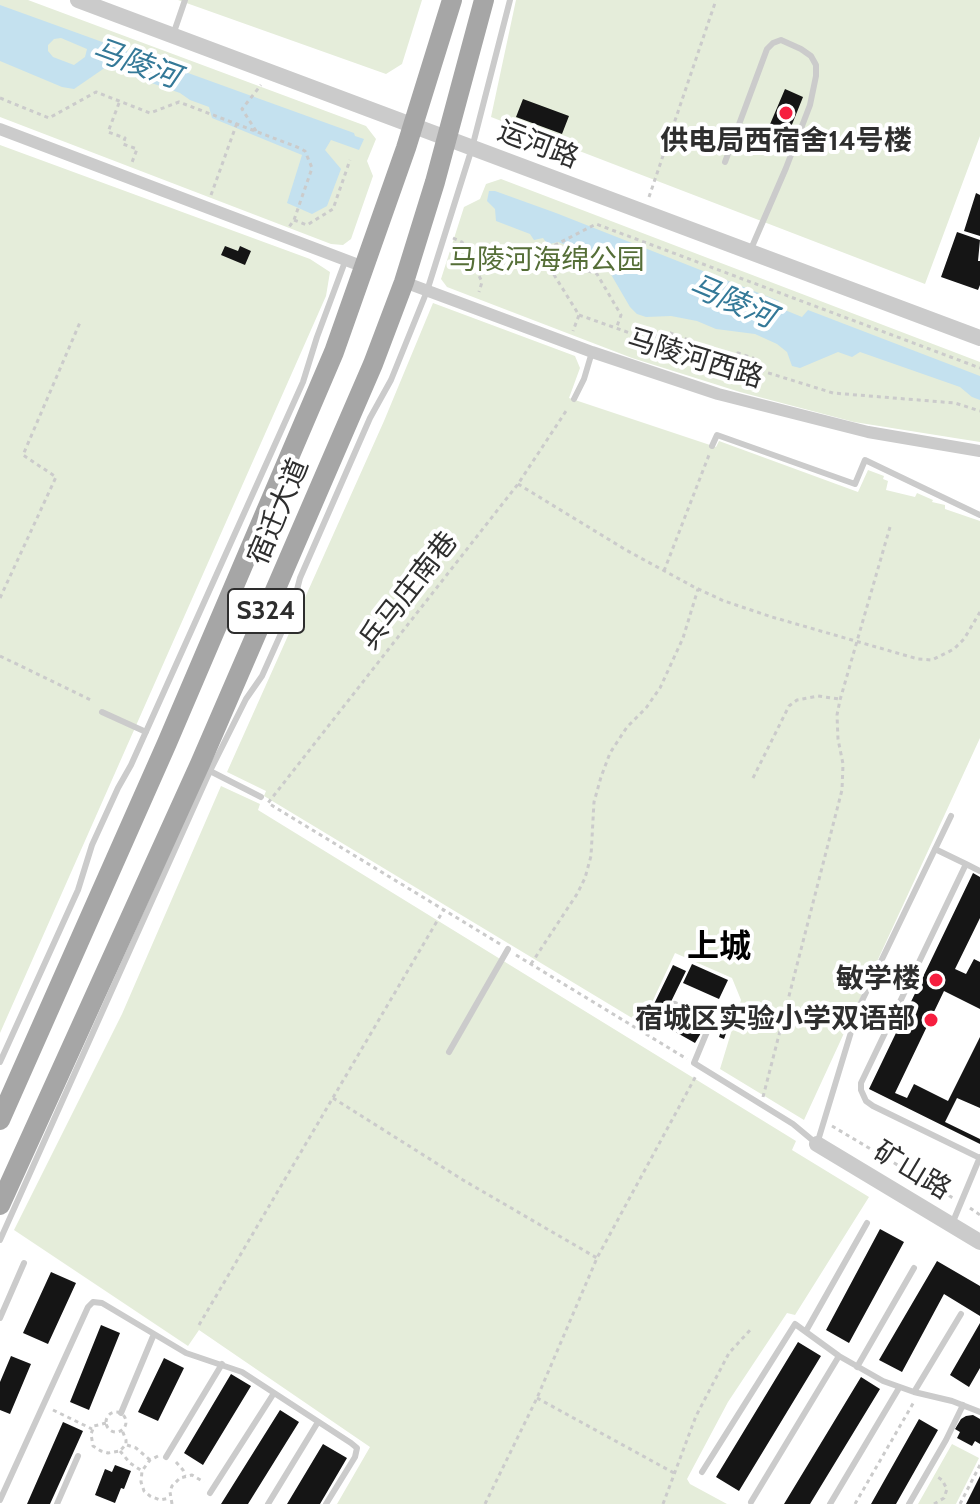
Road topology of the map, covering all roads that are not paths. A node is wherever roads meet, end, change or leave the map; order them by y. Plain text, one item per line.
1 (78, 0) edge
2 (185, 0) edge
3 (452, 0) edge
4 (484, 0) edge
5 (510, 0) edge
6 (173, 36) junction
7 (413, 126) junction
8 (0, 129) edge
9 (448, 139) junction
10 (472, 148) junction
11 (725, 162) dead end
12 (750, 252) junction
13 (355, 263) junction
14 (404, 282) junction
15 (427, 291) junction
16 (980, 338) edge
17 (592, 352) junction
18 (574, 399) road end
19 (712, 446) road end
20 (980, 451) edge
21 (980, 515) edge
22 (102, 712) dead end
23 (146, 732) junction
24 (210, 771) junction
25 (261, 797) dead end
26 (951, 816) dead end
27 (935, 849) junction
28 (966, 864) junction
29 (980, 871) edge
30 (508, 949) road end
31 (675, 1004) dead end
32 (449, 1052) dead end
33 (0, 1062) edge
34 (0, 1120) edge
35 (817, 1144) junction
36 (980, 1158) edge
37 (0, 1205) edge
38 (867, 1223) dead end
39 (951, 1225) junction
40 (0, 1240) edge
41 (980, 1242) edge
42 (24, 1263) dead end
43 (914, 1268) dead end
44 (961, 1314) dead end
45 (0, 1318) edge
46 (806, 1331) junction
47 (154, 1334) junction
48 (839, 1356) junction
49 (222, 1364) junction
50 (857, 1367) junction
51 (899, 1388) junction
52 (274, 1393) junction
53 (917, 1393) junction
54 (980, 1399) edge
55 (963, 1405) junction
56 (977, 1410) edge
57 (121, 1413) dead end
58 (318, 1422) junction
59 (78, 1456) dead end
60 (166, 1457) road end
61 (702, 1472) dead end
62 (210, 1493) road end
63 (0, 1500) edge
64 (751, 1502) dead end
65 (57, 1504) edge
66 (268, 1504) edge
67 (326, 1504) edge
68 (830, 1504) edge
69 (909, 1504) edge

1 - 6 street, 运河路
2 - 6 lane
3 - 7 main road, 宿迁大道 / S324
4 - 9 main road, 宿迁大道 / S324
5 - 10 lane
6 - 7 street, 运河路
7 - 9 street, 运河路
7 - 13 main road, 宿迁大道 / S324
8 - 13 street
9 - 10 street, 运河路
9 - 14 main road, 宿迁大道 / S324
10 - 12 street, 运河路
10 - 15 lane
11 - 12 lane
12 - 16 street, 运河路
13 - 23 lane
13 - 34 main road, 宿迁大道 / S324
14 - 15 street, 马陵河西路
14 - 37 main road, 宿迁大道 / S324
15 - 17 street, 马陵河西路
15 - 24 lane
17 - 18 lane
17 - 20 street, 马陵河西路
19 - 21 lane
22 - 23 lane
23 - 33 lane
24 - 25 lane
24 - 40 lane
26 - 27 lane
27 - 28 lane
27 - 35 lane
28 - 29 lane
28 - 36 lane
30 - 32 lane
31 - 35 lane
35 - 39 street, 矿山路
36 - 39 lane
38 - 46 lane
39 - 41 street, 矿山路
42 - 45 lane
43 - 50 lane
44 - 53 lane
46 - 48 lane
46 - 61 lane
47 - 49 lane
47 - 57 lane
47 - 63 lane
48 - 50 lane
48 - 64 lane
49 - 52 lane
49 - 60 lane
50 - 51 lane
51 - 53 lane
51 - 68 lane
52 - 58 lane
52 - 62 lane
53 - 55 lane
54 - 56 lane
55 - 56 lane
55 - 69 lane
58 - 66 lane
58 - 67 lane
59 - 65 lane

